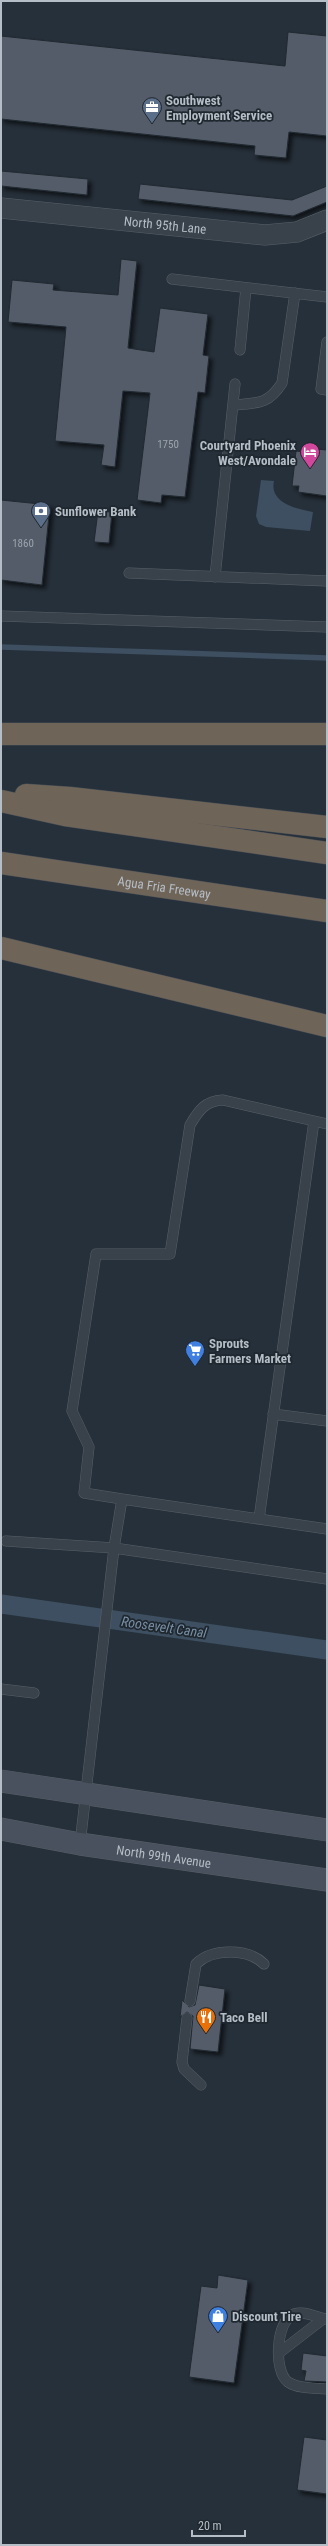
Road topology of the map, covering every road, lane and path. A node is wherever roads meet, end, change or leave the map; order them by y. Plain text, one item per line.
1 (1, 208) edge
2 (327, 220) edge
3 (172, 279) dead end
4 (246, 288) junction
5 (295, 293) junction
6 (327, 296) edge
7 (327, 342) edge
8 (240, 350) dead end
9 (235, 384) dead end
10 (327, 390) edge
11 (233, 405) junction
12 (129, 572) dead end
13 (215, 577) junction
14 (327, 581) edge
15 (1, 616) edge
16 (327, 627) edge
17 (1, 734) edge
18 (327, 734) edge
19 (1, 794) edge
20 (1, 801) edge
21 (327, 827) edge
22 (327, 853) edge
23 (1, 863) edge
24 (327, 911) edge
25 (1, 948) edge
26 (327, 1026) edge
27 (314, 1121) junction
28 (327, 1124) edge
29 (274, 1414) junction
30 (327, 1421) edge
31 (122, 1499) junction
32 (259, 1519) junction
33 (327, 1529) edge
34 (6, 1541) dead end
35 (114, 1548) junction
36 (327, 1579) edge
37 (1, 1689) edge
38 (34, 1693) dead end
39 (1, 1781) edge
40 (86, 1794) junction
41 (1, 1829) edge
42 (327, 1830) edge
43 (80, 1844) junction
44 (327, 1880) edge
45 (264, 1964) dead end
46 (190, 2001) dead end
47 (187, 2018) dead end
48 (201, 2085) dead end
49 (325, 2319) edge
50 (279, 2352) junction
51 (327, 2389) edge

1 - 2 street, North 95th Lane
3 - 4 lane
4 - 5 lane
4 - 8 lane
5 - 6 lane
5 - 11 lane
7 - 10 lane
9 - 11 lane
11 - 13 lane
12 - 13 lane
13 - 14 lane
15 - 16 lane
17 - 18 highway
19 - 21 highway
20 - 22 highway
23 - 24 highway, Agua Fria Freeway
25 - 26 highway
27 - 28 lane
27 - 29 lane
27 - 31 lane
29 - 30 lane
29 - 32 lane
31 - 32 lane
31 - 35 lane
32 - 33 lane
34 - 35 lane
35 - 36 lane
35 - 40 lane
37 - 38 lane
39 - 40 main road
40 - 42 main road
40 - 43 lane
41 - 43 main road, North 99th Avenue
43 - 44 main road, North 99th Avenue
45 - 46 lane
47 - 48 lane
49 - 50 lane
49 - 50 lane
50 - 51 lane

